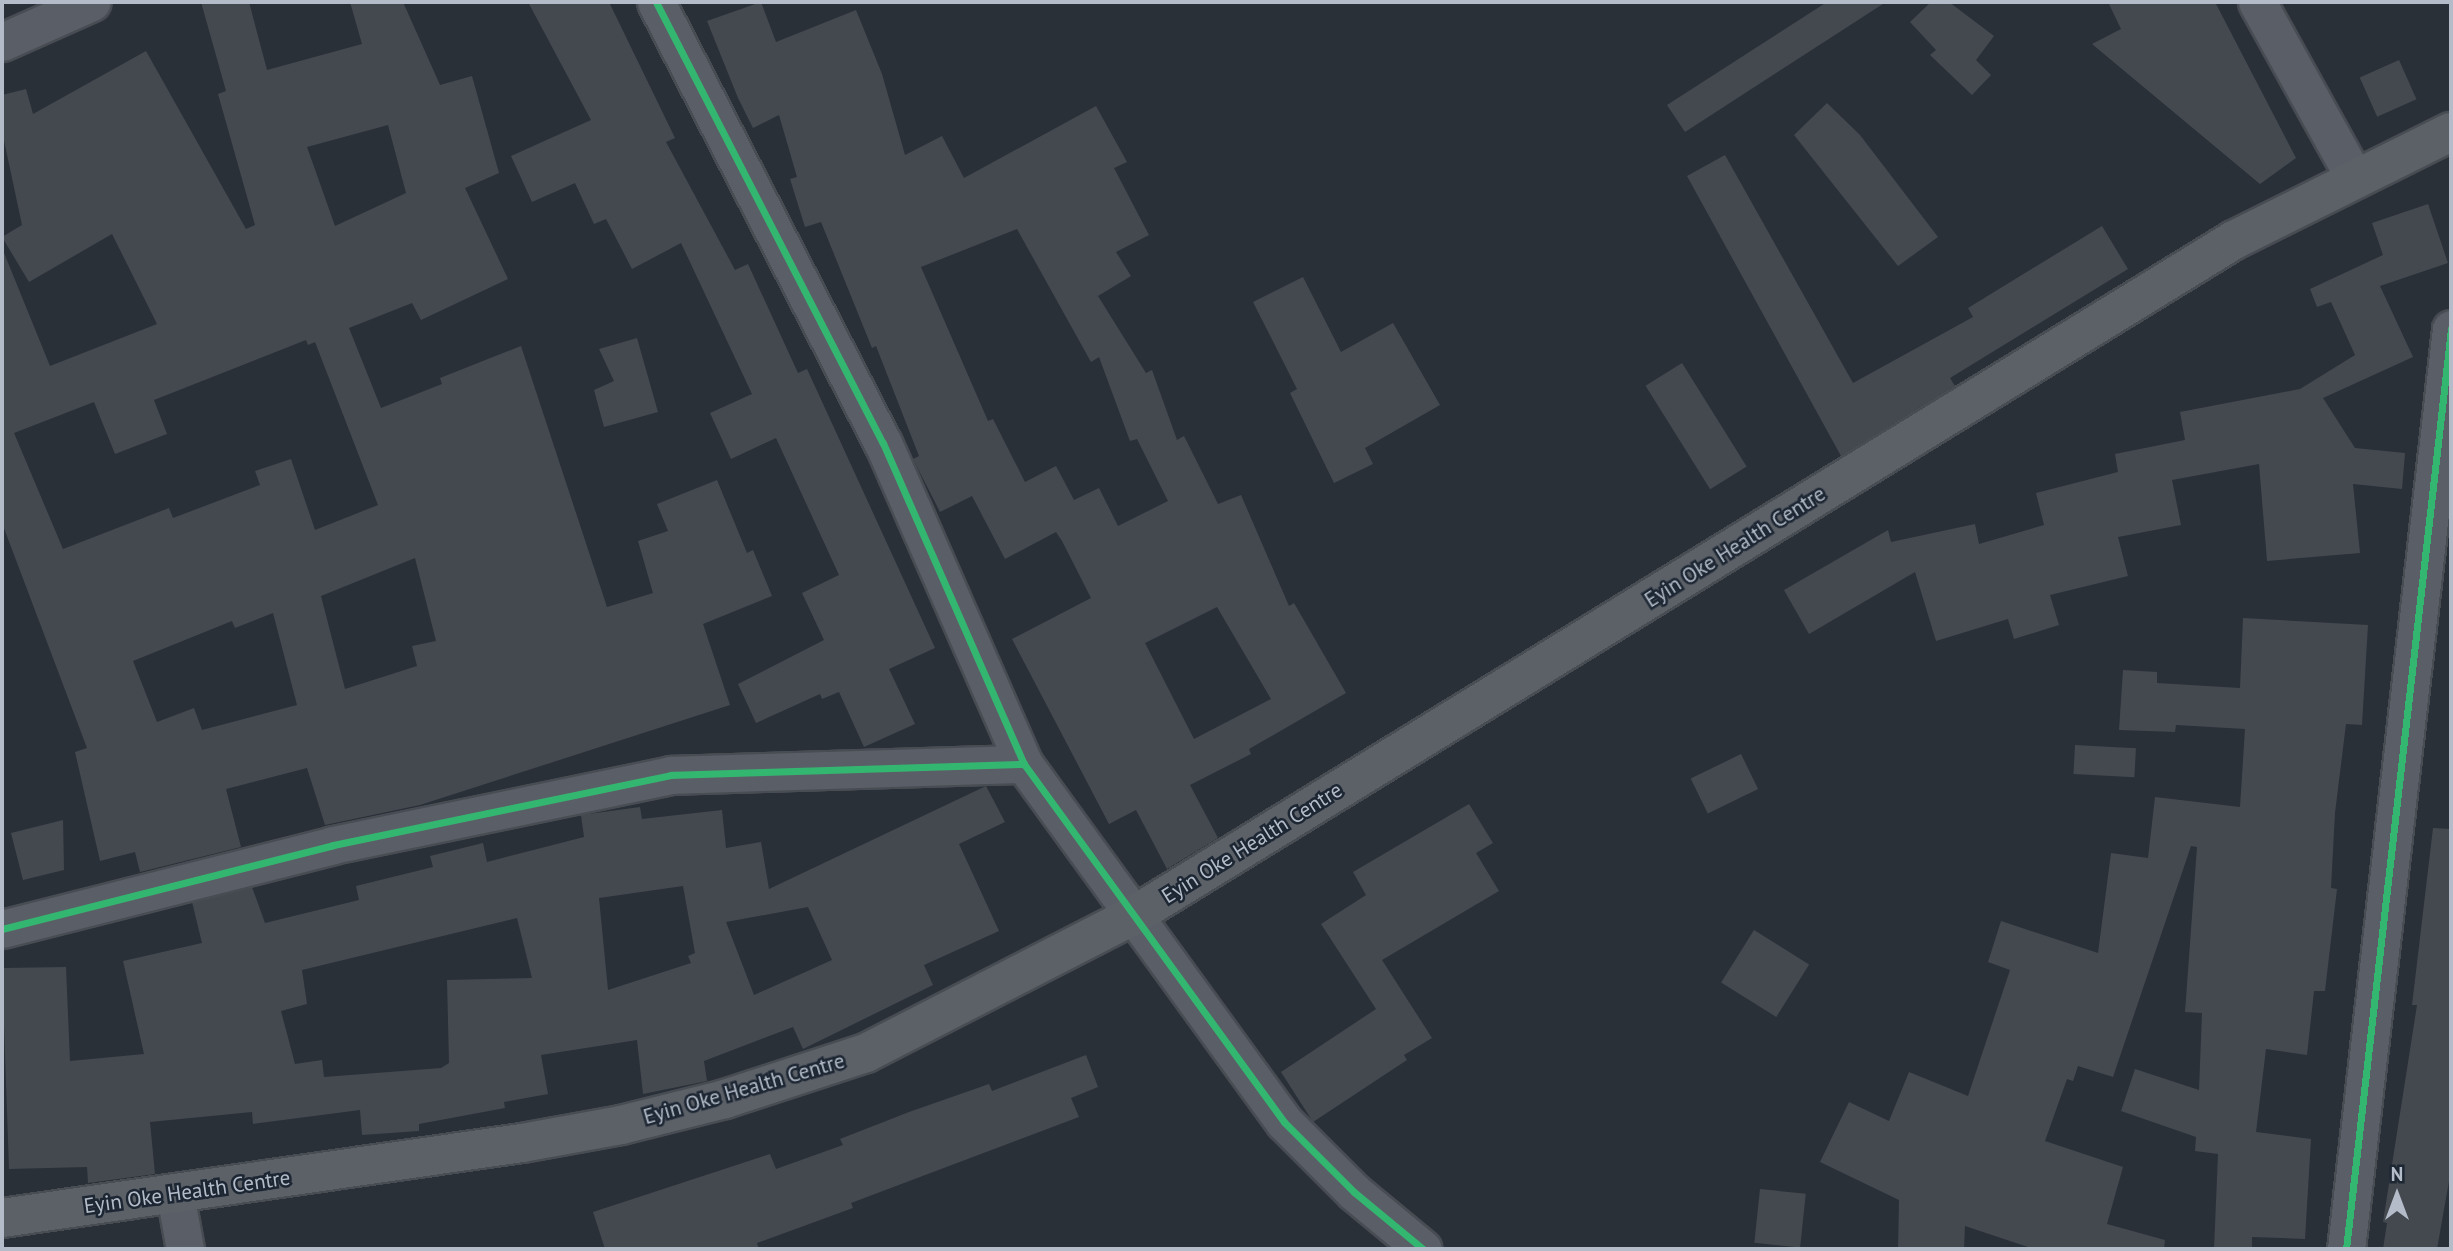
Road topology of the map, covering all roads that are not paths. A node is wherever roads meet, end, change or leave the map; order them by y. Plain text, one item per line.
1 (92, 2) edge
2 (656, 2) edge
3 (2257, 2) edge
4 (2, 42) edge
5 (2451, 132) edge
6 (2344, 185) junction
7 (2451, 329) edge
8 (1024, 764) junction
9 (1133, 916) junction
10 (2, 929) edge
11 (175, 1194) junction
12 (2, 1218) edge
13 (185, 1249) edge
14 (1423, 1249) edge
15 (2346, 1249) edge

1 - 4 street
2 - 8 street
3 - 6 street
5 - 6 main road, Eyin Oke Health Centre
6 - 9 main road, Eyin Oke Health Centre
7 - 15 street
8 - 9 street
8 - 10 street
9 - 11 main road, Eyin Oke Health Centre
9 - 14 street
11 - 12 main road, Eyin Oke Health Centre
11 - 13 street

